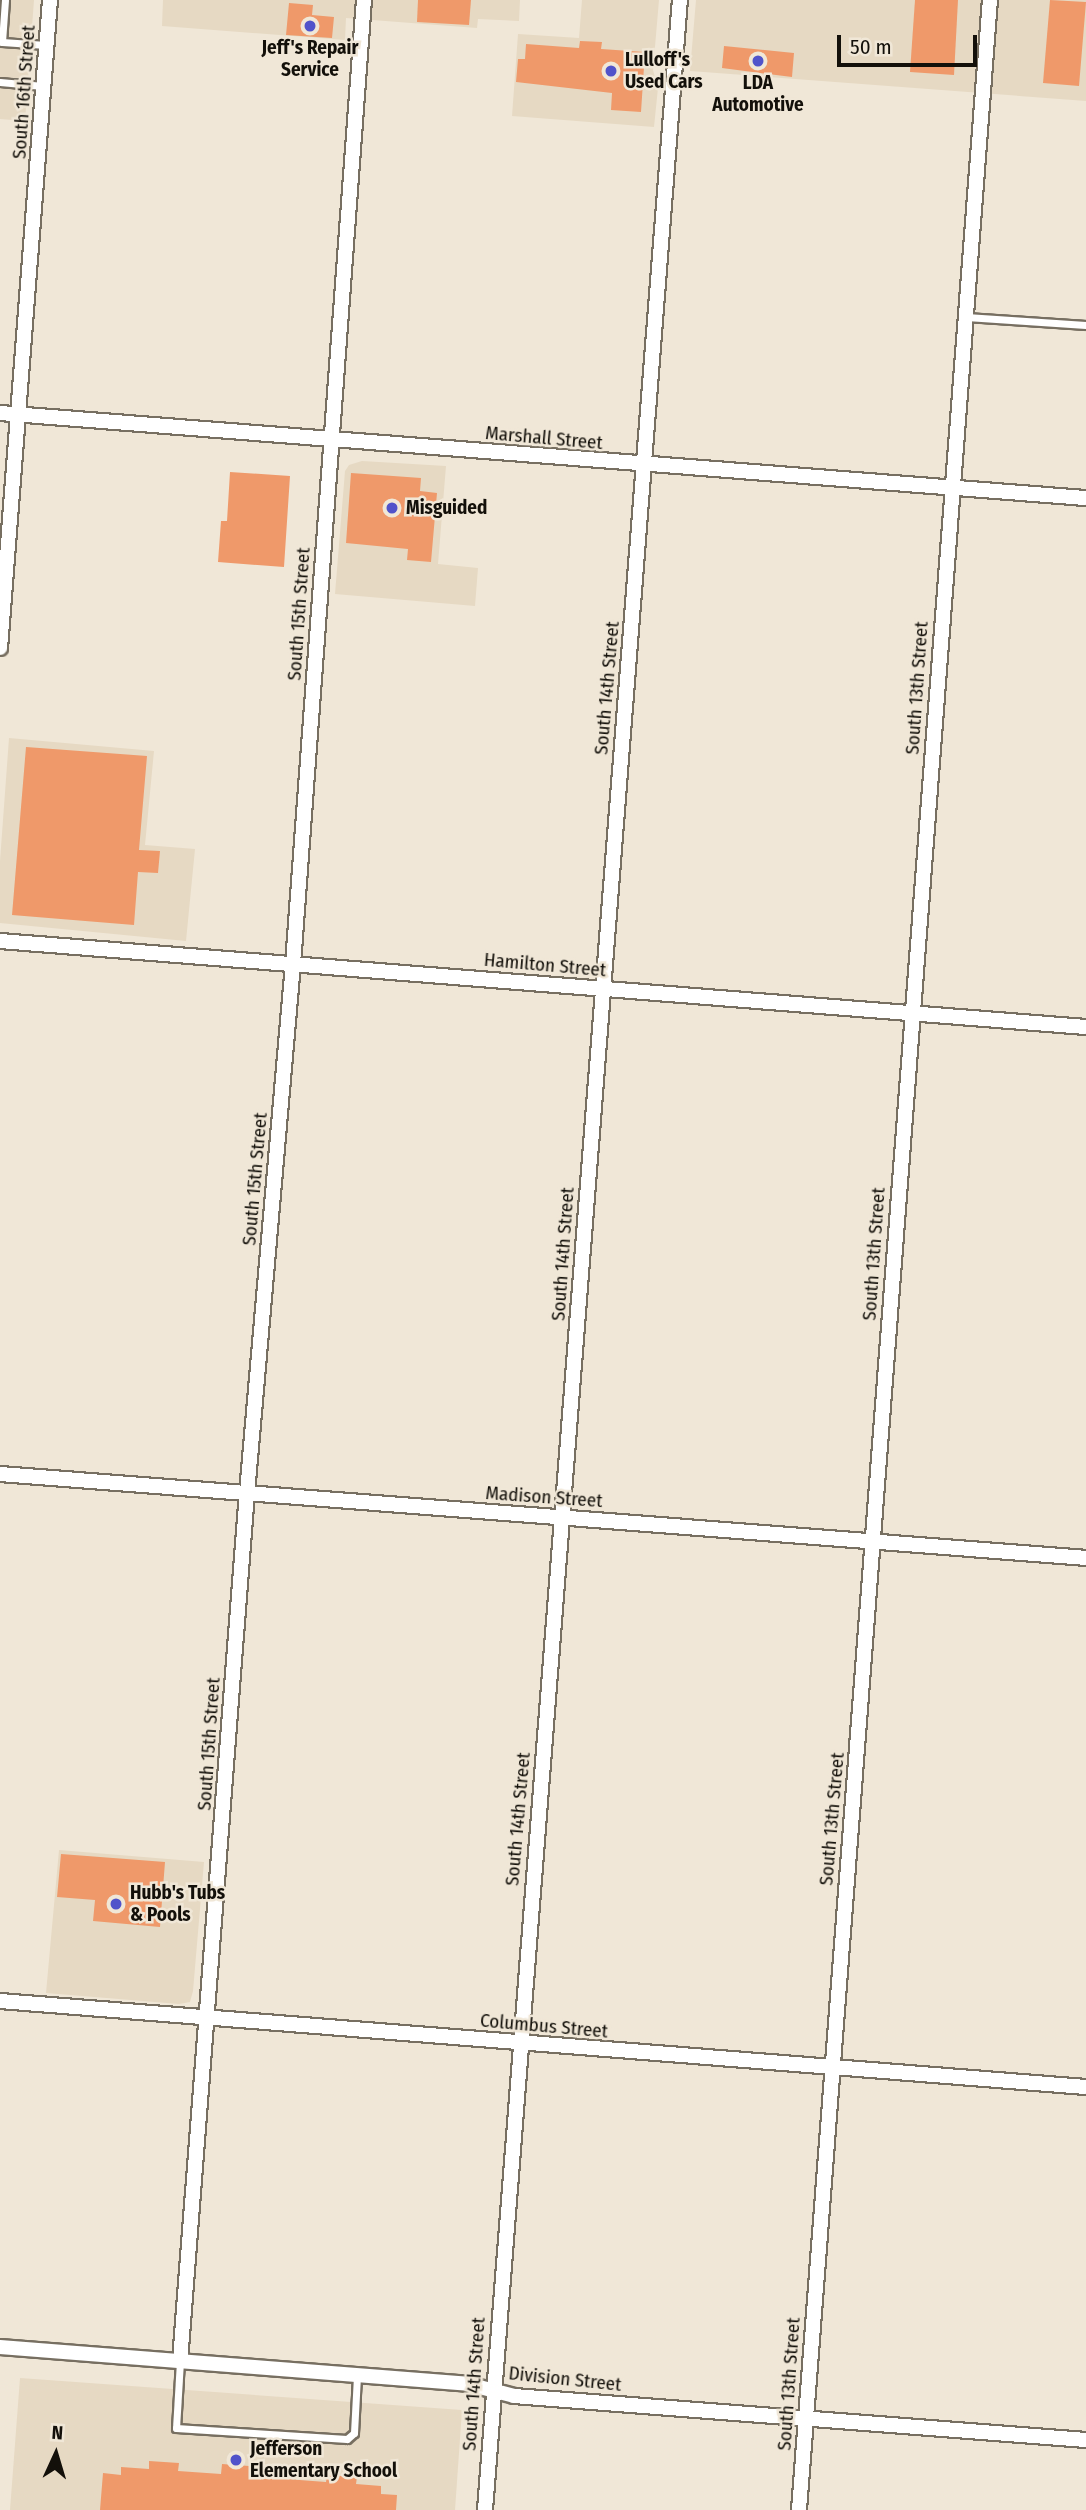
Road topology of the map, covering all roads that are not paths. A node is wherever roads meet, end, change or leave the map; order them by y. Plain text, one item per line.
1 (5, 0) edge
2 (50, 0) edge
3 (364, 0) edge
4 (680, 0) edge
5 (990, 0) edge
6 (47, 45) junction
7 (0, 82) edge
8 (43, 86) junction
9 (965, 317) junction
10 (1086, 325) edge
11 (0, 413) edge
12 (18, 414) junction
13 (332, 440) junction
14 (644, 465) junction
15 (952, 487) junction
16 (1086, 498) edge
17 (0, 648) edge
18 (0, 941) edge
19 (293, 964) junction
20 (602, 989) junction
21 (911, 1013) junction
22 (1086, 1027) edge
23 (0, 1474) edge
24 (247, 1493) junction
25 (562, 1517) junction
26 (873, 1541) junction
27 (1086, 1558) edge
28 (0, 2001) edge
29 (208, 2018) junction
30 (519, 2043) junction
31 (831, 2067) junction
32 (1086, 2087) edge
33 (0, 2347) edge
34 (180, 2361) junction
35 (357, 2375) junction
36 (493, 2391) junction
37 (805, 2419) junction
38 (1086, 2440) edge
39 (485, 2510) edge
40 (799, 2510) edge

1 - 6 lane
2 - 6 street, South 16th Street
3 - 13 street, South 15th Street
4 - 14 street, South 14th Street
5 - 9 street, South 13th Street
6 - 8 street, South 16th Street
7 - 8 lane
8 - 12 street, South 16th Street
9 - 10 lane
9 - 15 street, South 13th Street
11 - 12 street, Marshall Street
12 - 13 street, Marshall Street
12 - 17 street, South 16th Street
13 - 14 street, Marshall Street
13 - 19 street, South 15th Street
14 - 15 street, Marshall Street
14 - 20 street, South 14th Street
15 - 16 street, Marshall Street
15 - 21 street, South 13th Street
18 - 19 street, Hamilton Street
19 - 20 street, Hamilton Street
19 - 24 street, South 15th Street
20 - 21 street, Hamilton Street
20 - 25 street, South 14th Street
21 - 22 street, Hamilton Street
21 - 26 street, South 13th Street
23 - 24 street, Madison Street
24 - 25 street, Madison Street
24 - 29 street, South 15th Street
25 - 26 street, Madison Street
25 - 30 street, South 14th Street
26 - 27 street, Madison Street
26 - 31 street, South 13th Street
28 - 29 street, Columbus Street
29 - 30 street, Columbus Street
29 - 34 street, South 15th Street
30 - 31 street, Columbus Street
30 - 36 street, South 14th Street
31 - 32 street, Columbus Street
31 - 37 street, South 13th Street
33 - 34 street, Division Street
34 - 35 street, Division Street
34 - 35 lane
35 - 36 street, Division Street
36 - 37 street, Division Street
36 - 39 street, South 14th Street
37 - 38 street, Division Street
37 - 40 street, South 13th Street

